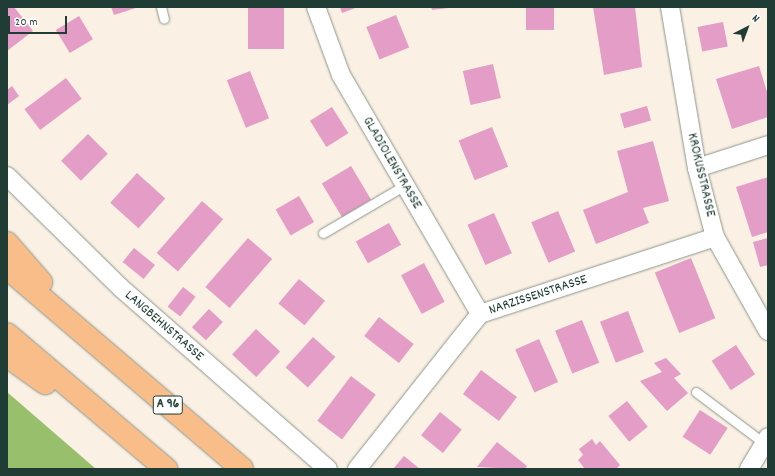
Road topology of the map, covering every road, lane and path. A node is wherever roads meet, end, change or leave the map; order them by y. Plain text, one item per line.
1 (161, 7) edge
2 (316, 7) edge
3 (670, 7) edge
4 (164, 19) dead end
5 (768, 146) edge
6 (698, 168) junction
7 (7, 176) edge
8 (405, 185) junction
9 (323, 233) dead end
10 (715, 236) junction
11 (7, 243) edge
12 (7, 268) edge
13 (480, 314) junction
14 (768, 331) edge
15 (7, 334) edge
16 (94, 342) junction
17 (7, 356) edge
18 (696, 392) dead end
19 (766, 440) edge
20 (149, 454) junction
21 (166, 469) edge
22 (242, 469) edge
23 (328, 469) edge
24 (357, 469) edge
25 (749, 469) edge

1 - 4 lane
2 - 8 street, GLADIOLENSTRASSE
3 - 6 street, KROKUSSTRASSE
5 - 6 street
6 - 10 street, KROKUSSTRASSE
7 - 23 street, LANGBEHNSTRASSE
8 - 9 lane
8 - 13 street, GLADIOLENSTRASSE
10 - 13 street, NARZISSENSTRASSE
10 - 14 street, KROKUSSTRASSE
11 - 16 highway
12 - 16 highway, A 96
13 - 24 street, NARZISSENSTRASSE
15 - 20 highway
16 - 22 highway, A 96
17 - 20 highway
18 - 19 lane
19 - 25 street
20 - 21 highway

